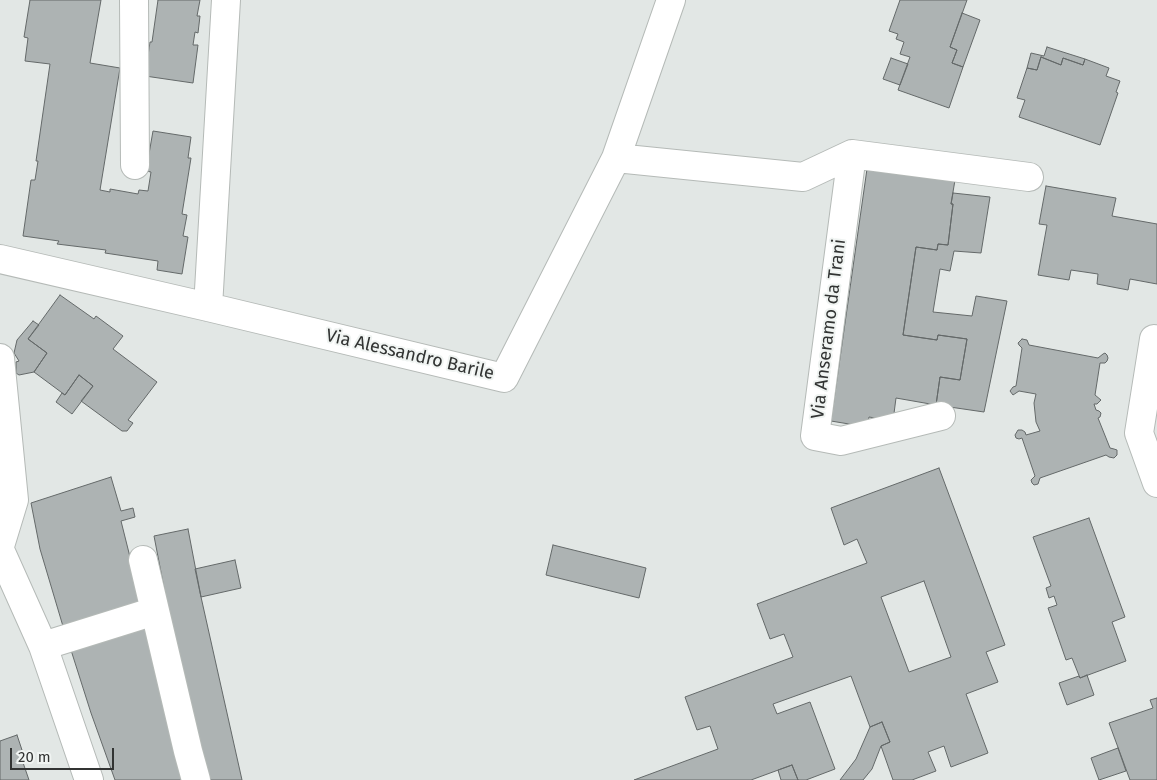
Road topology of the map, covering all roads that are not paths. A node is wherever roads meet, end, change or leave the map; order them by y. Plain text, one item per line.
1 (134, 0) edge
2 (226, 0) edge
3 (671, 0) edge
4 (852, 154) junction
5 (616, 158) junction
6 (135, 165) dead end
7 (1029, 177) dead end
8 (0, 259) edge
9 (208, 307) junction
10 (1154, 339) dead end
11 (0, 358) edge
12 (941, 416) dead end
13 (1157, 483) edge
14 (0, 546) edge
15 (0, 550) edge
16 (142, 560) dead end
17 (154, 611) junction
18 (43, 646) junction
19 (89, 780) edge
20 (196, 780) edge

1 - 6 street
2 - 9 street
3 - 5 street, Via Alessandro Barile
4 - 5 street
4 - 7 street
4 - 12 street, Via Anseramo da Trani
5 - 9 street, Via Alessandro Barile
8 - 9 street, Via Alessandro Barile
10 - 13 street
11 - 14 street
15 - 18 street
16 - 17 street
17 - 18 street
17 - 20 street
18 - 19 street

